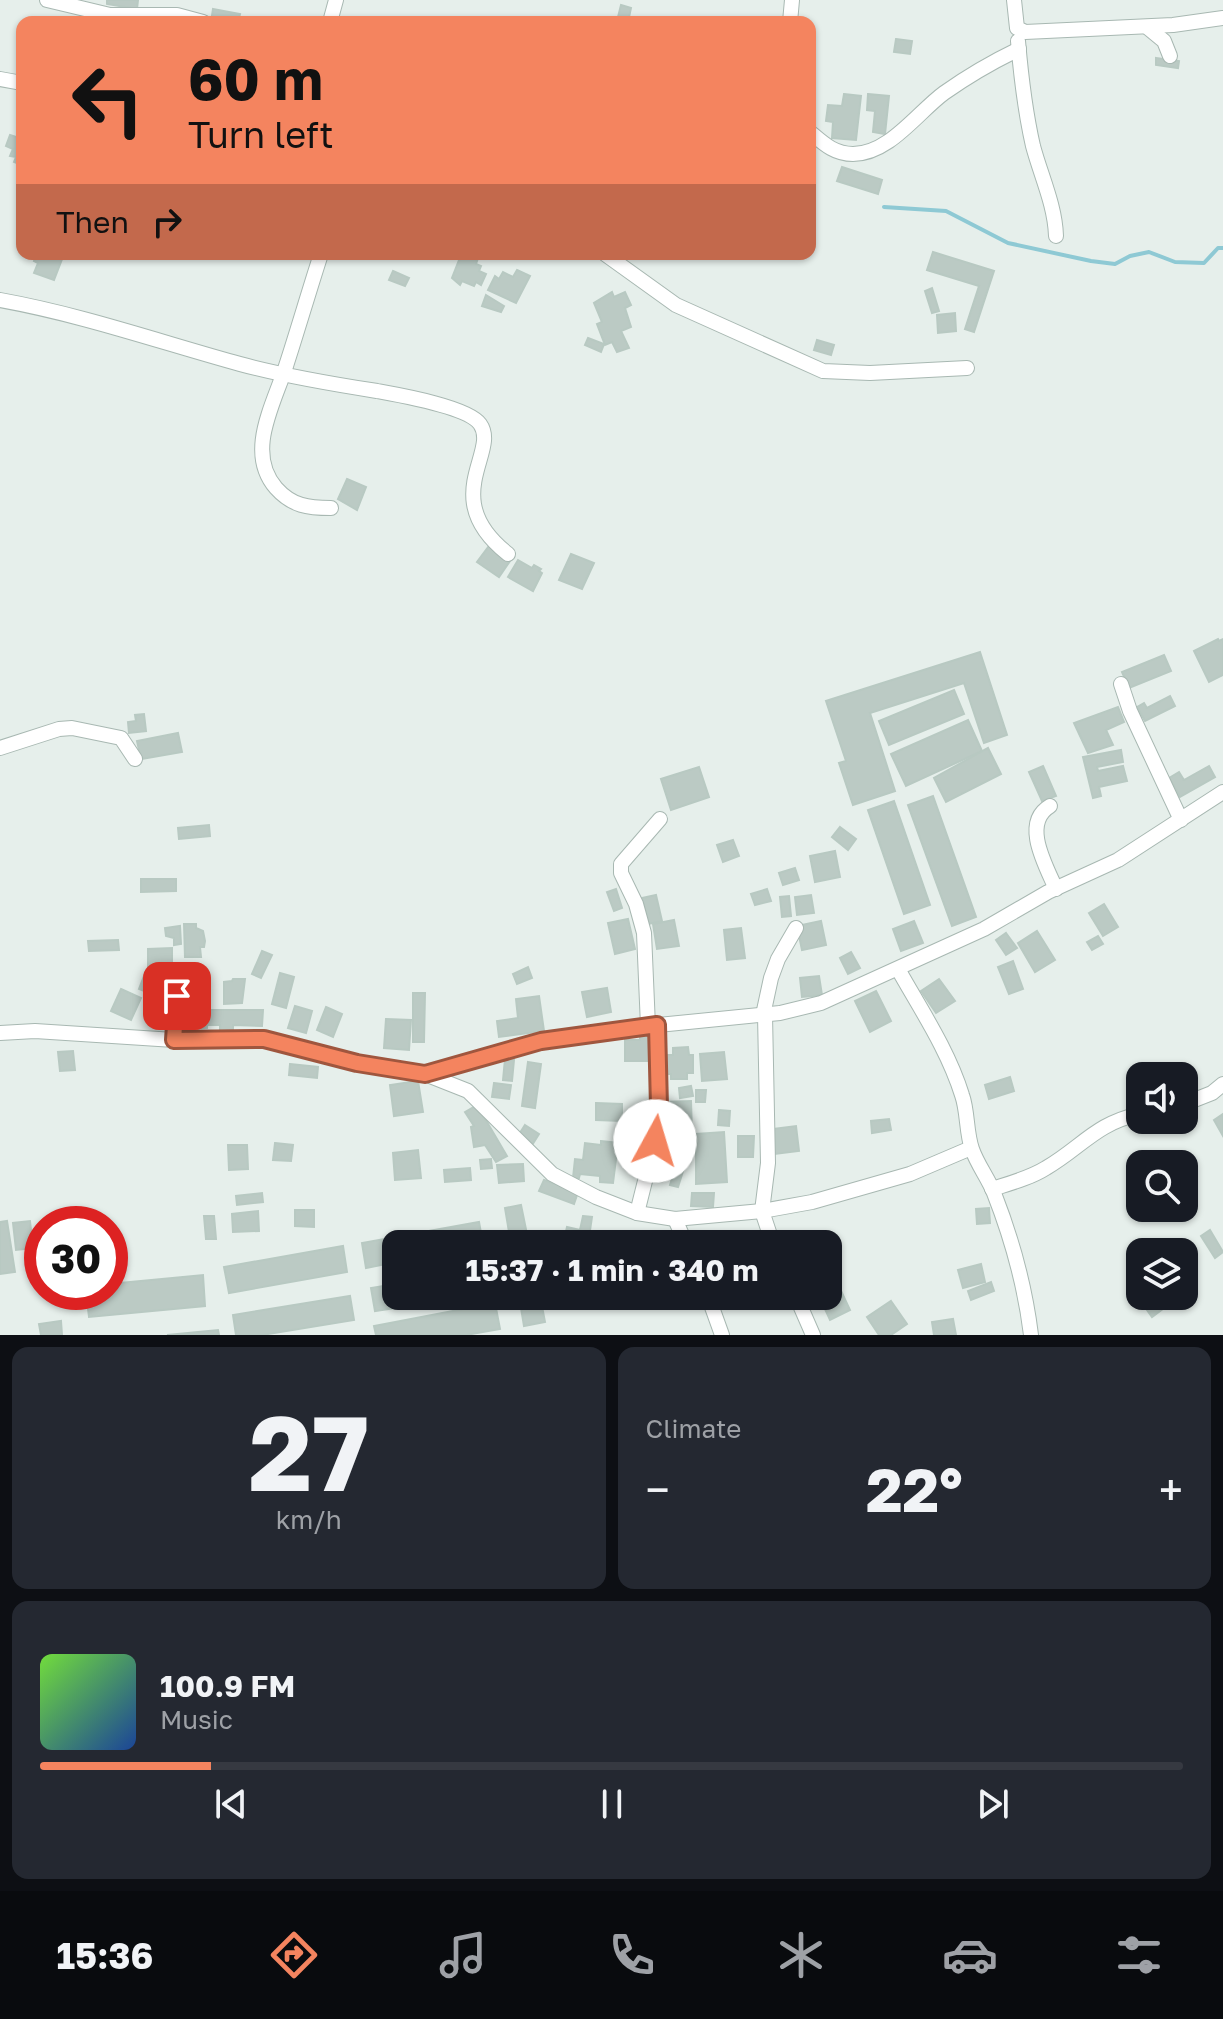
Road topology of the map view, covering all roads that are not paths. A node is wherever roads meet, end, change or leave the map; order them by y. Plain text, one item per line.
1 (47, 0) edge
2 (1014, 0) edge
3 (181, 16) edge
4 (1223, 18) edge
5 (1146, 27) junction
6 (1017, 28) junction
7 (1019, 49) junction
8 (1170, 56) dead end
9 (816, 137) edge
10 (1056, 236) dead end
11 (319, 260) edge
12 (613, 260) edge
13 (0, 300) edge
14 (967, 368) dead end
15 (283, 375) junction
16 (331, 508) dead end
17 (508, 554) dead end
18 (1121, 684) dead end
19 (0, 748) edge
20 (135, 759) dead end
21 (1223, 792) edge
22 (1050, 806) dead end
23 (660, 819) dead end
24 (1181, 820) junction
25 (1056, 889) junction
26 (796, 928) dead end
27 (898, 969) junction
28 (177, 996) dead end
29 (764, 1015) junction
30 (652, 1025) junction
31 (0, 1033) edge
32 (174, 1040) junction
33 (425, 1074) junction
34 (1223, 1084) edge
35 (1198, 1098) edge
36 (1126, 1118) edge
37 (971, 1148) junction
38 (992, 1189) junction
39 (762, 1211) junction
40 (637, 1213) junction
41 (675, 1219) junction
42 (680, 1230) edge
43 (768, 1230) edge
44 (713, 1310) edge
45 (802, 1310) edge
46 (722, 1335) edge
47 (813, 1335) edge
48 (1031, 1335) edge

1 - 3 street
2 - 6 street
4 - 5 street
5 - 6 street
5 - 8 street
6 - 7 street
7 - 9 street
7 - 10 street
11 - 15 street
12 - 14 street
13 - 15 street
15 - 16 street
15 - 17 street
18 - 24 street
19 - 20 street
21 - 24 street
22 - 25 street
23 - 30 street
24 - 25 street
25 - 27 street
26 - 29 street
27 - 29 street
27 - 37 street
28 - 32 street
29 - 30 street
29 - 39 street
30 - 33 street
30 - 40 street
31 - 32 street
32 - 33 street
33 - 40 street
34 - 35 street
36 - 38 street
37 - 38 street
37 - 39 street
38 - 48 street
39 - 41 street
39 - 43 street
40 - 41 street
41 - 42 street
44 - 46 street
45 - 47 street

